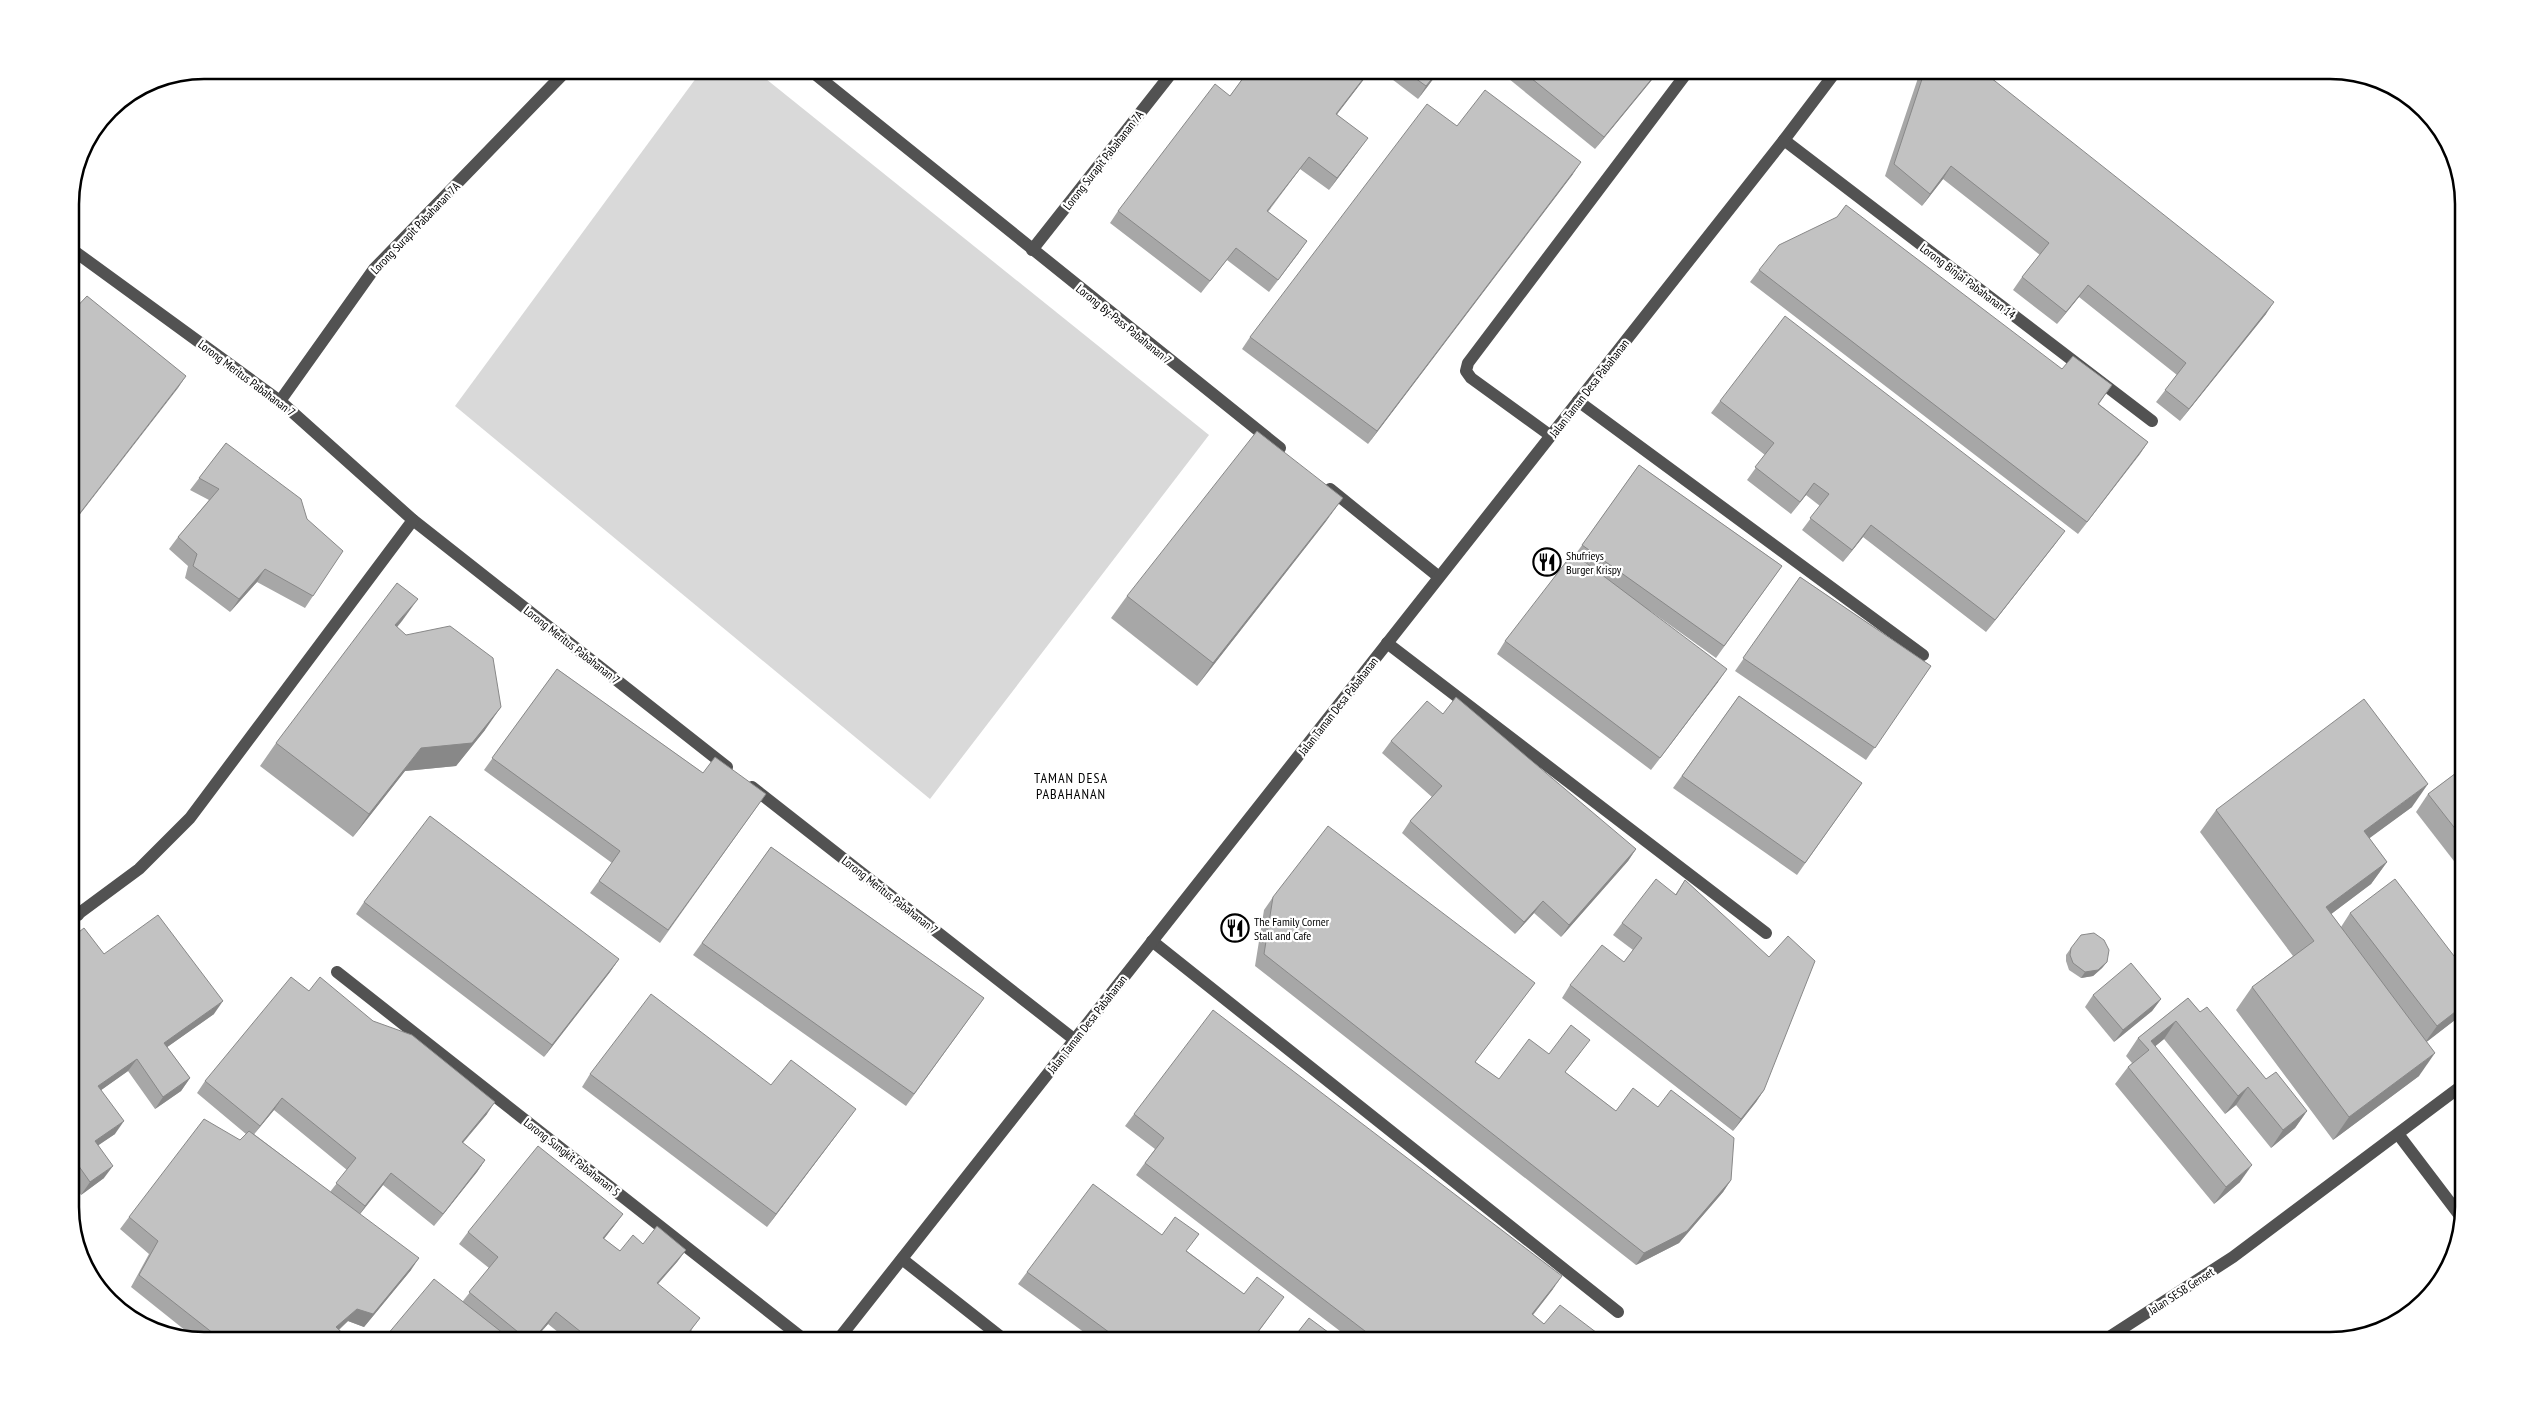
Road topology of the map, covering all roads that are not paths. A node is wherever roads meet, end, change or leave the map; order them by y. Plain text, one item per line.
1 (558, 79) edge
2 (821, 79) edge
3 (1167, 79) edge
4 (1682, 79) edge
5 (1829, 79) edge
6 (1784, 140) junction
7 (1032, 250) junction
8 (79, 255) edge
9 (280, 401) junction
10 (1578, 401) junction
11 (2152, 421) dead end
12 (1551, 436) junction
13 (1293, 460) edge
14 (1316, 478) edge
15 (413, 520) junction
16 (1439, 577) junction
17 (1387, 643) junction
18 (1923, 655) dead end
19 (79, 909) edge
20 (1766, 933) dead end
21 (1152, 942) junction
22 (337, 972) dead end
23 (1075, 1040) junction
24 (2455, 1091) edge
25 (2398, 1134) junction
26 (2455, 1209) edge
27 (902, 1259) junction
28 (1618, 1312) dead end
29 (795, 1332) edge
30 (844, 1332) edge
31 (995, 1332) edge
32 (2117, 1332) edge

1 - 9 street, Lorong Surapit Pabahanan 7A
2 - 7 street, Lorong By-Pass Pabahanan 7
3 - 7 street, Lorong Surapit Pabahanan 7A
4 - 12 street
5 - 6 street, Jalan Taman Desa Pabahanan
6 - 10 street, Jalan Taman Desa Pabahanan
6 - 11 street, Lorong Binjai Pabahanan 14
7 - 13 street, Lorong By-Pass Pabahanan 7
8 - 9 street, Lorong Meritus Pabahanan 7
9 - 15 street, Lorong Meritus Pabahanan 7
10 - 12 street, Jalan Taman Desa Pabahanan
10 - 18 street
12 - 16 street, Jalan Taman Desa Pabahanan
14 - 16 street
15 - 19 street
15 - 23 street, Lorong Meritus Pabahanan 7
16 - 17 street, Jalan Taman Desa Pabahanan
17 - 20 street
17 - 21 street, Jalan Taman Desa Pabahanan
21 - 23 street, Jalan Taman Desa Pabahanan
21 - 28 street
22 - 29 street, Lorong Sungkit Pabahanan 5
23 - 27 street, Jalan Taman Desa Pabahanan
24 - 25 street, Jalan SESB Genset
25 - 26 street
25 - 32 street, Jalan SESB Genset
27 - 30 street, Jalan Taman Desa Pabahanan
27 - 31 street

